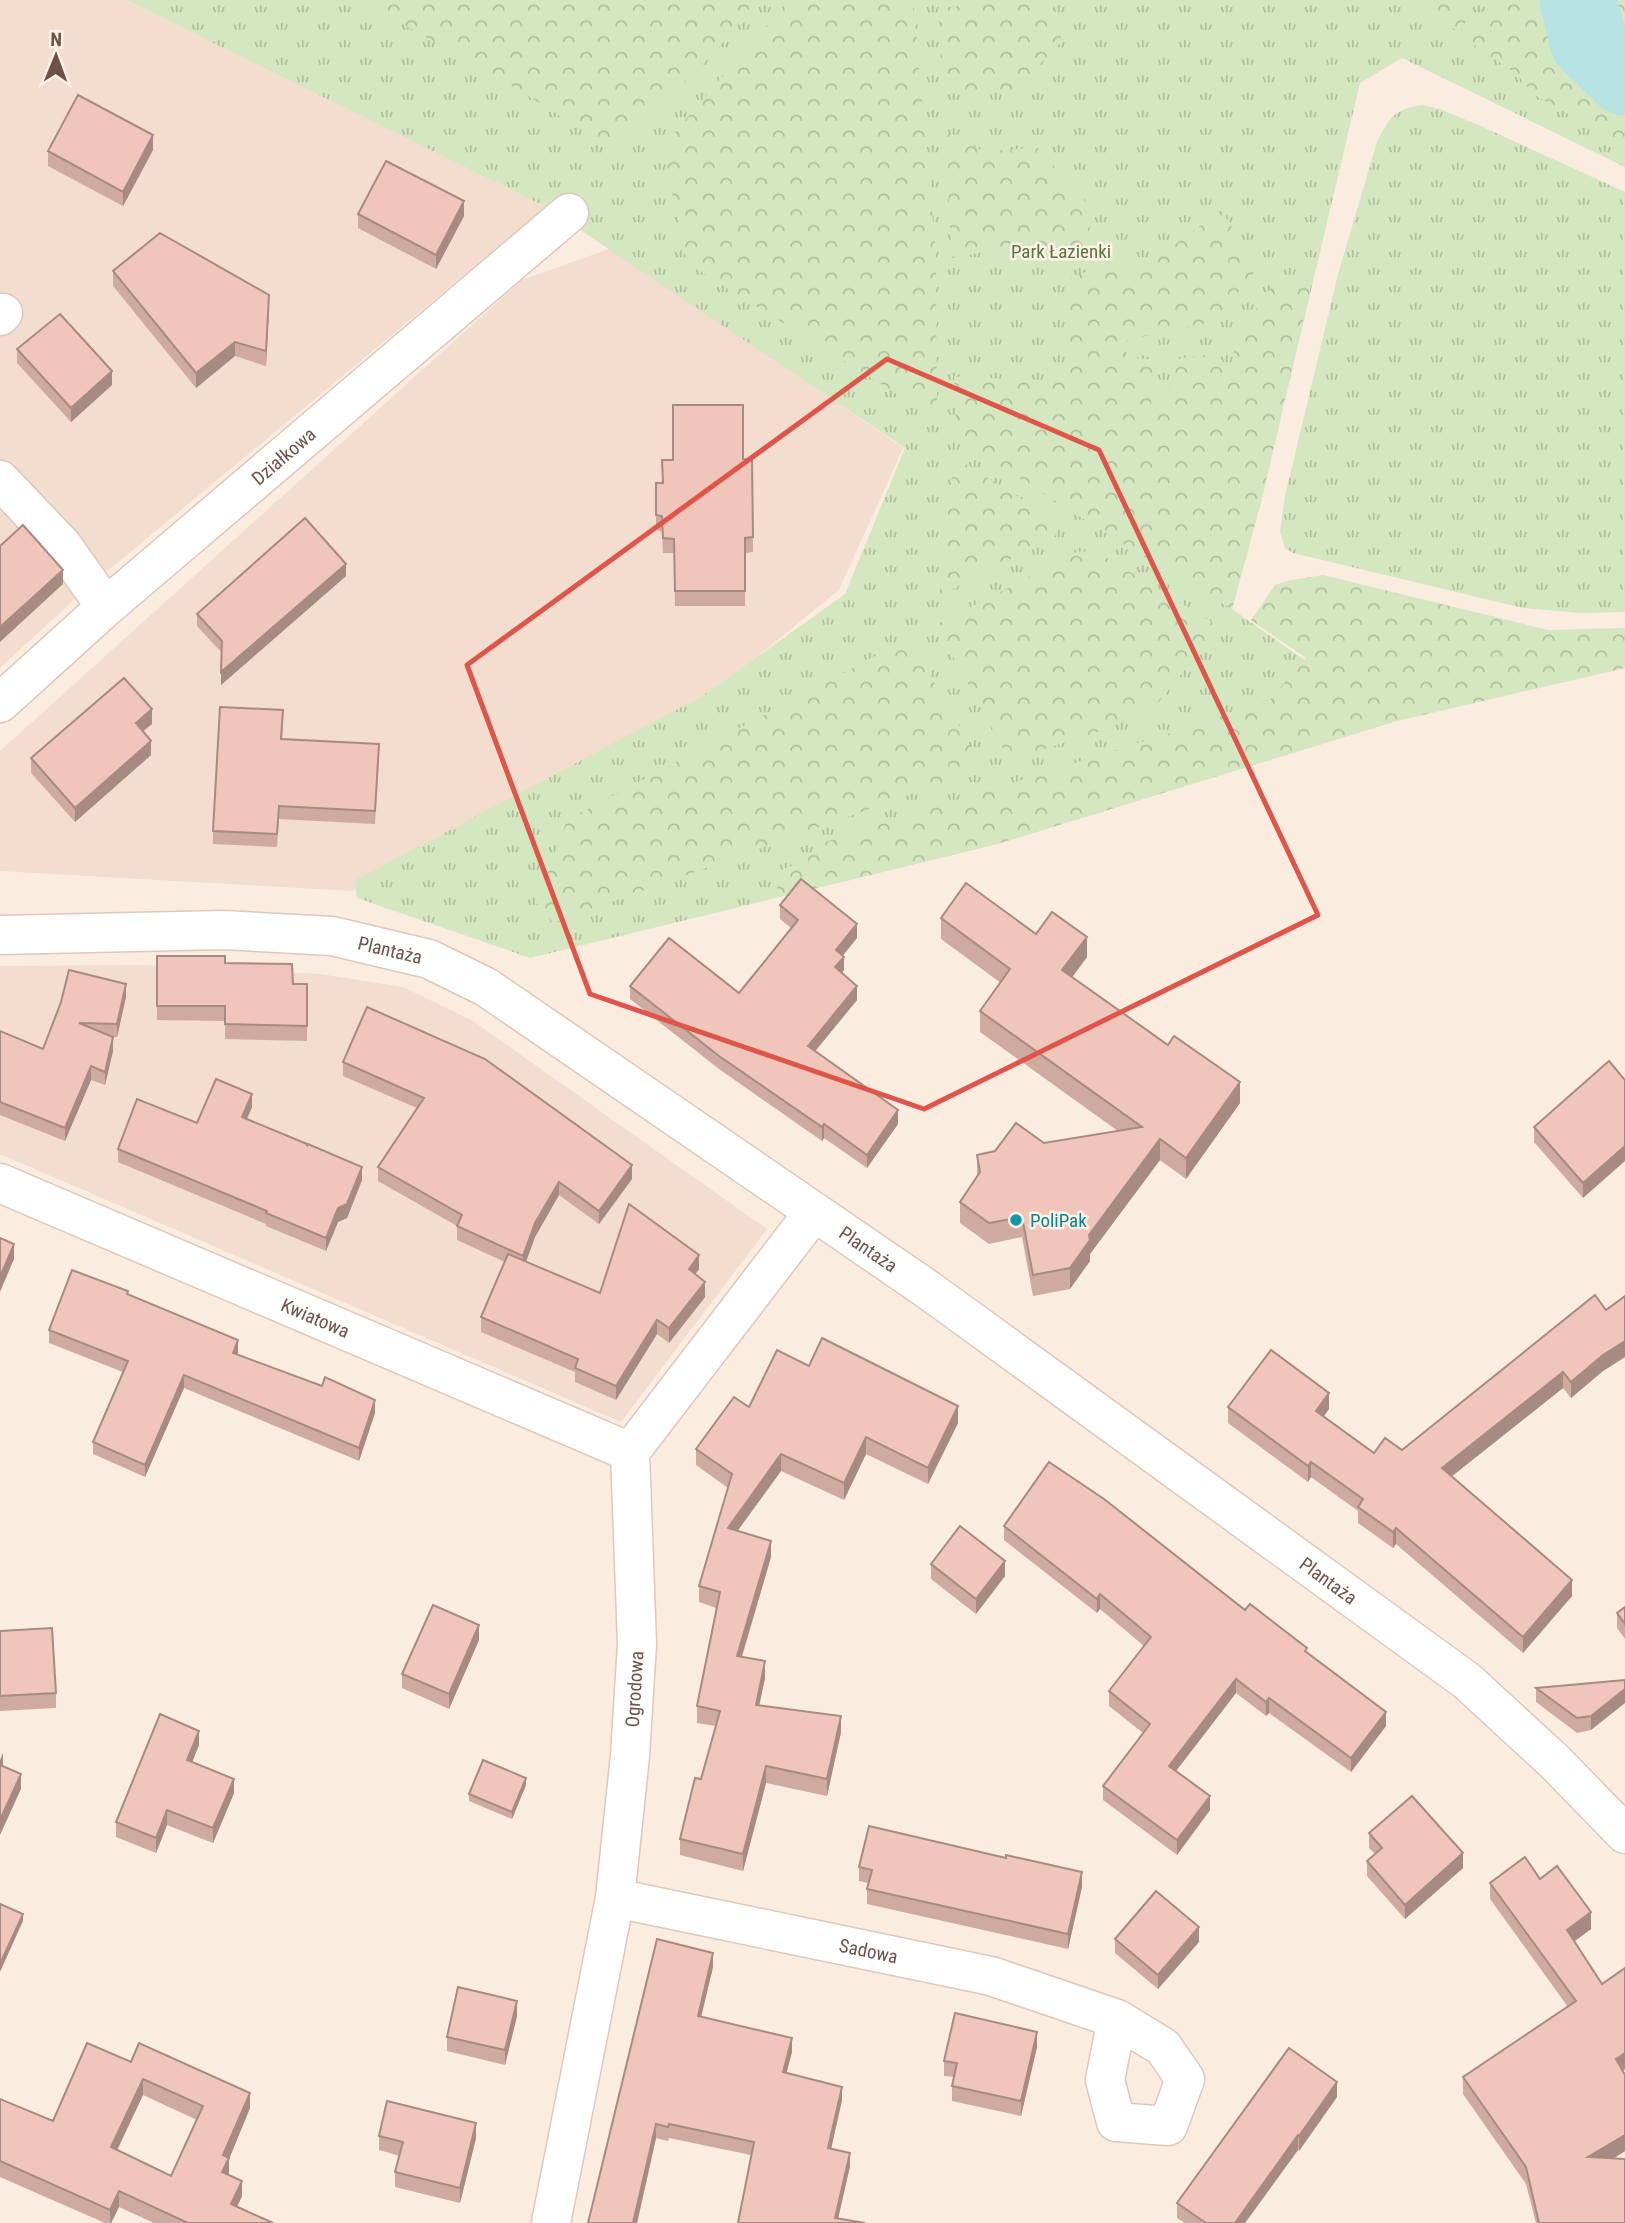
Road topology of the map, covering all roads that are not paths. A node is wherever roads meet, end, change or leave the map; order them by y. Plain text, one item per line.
1 (569, 213) dead end
2 (0, 480) edge
3 (106, 607) junction
4 (0, 703) edge
5 (0, 935) edge
6 (0, 1182) edge
7 (814, 1212) junction
8 (630, 1452) junction
9 (1625, 1834) edge
10 (615, 1898) junction
11 (1117, 2020) dead end
12 (551, 2223) edge

1 - 3 street, Działkowa
2 - 3 street
3 - 4 street, Działkowa
5 - 7 street, Plantaża
6 - 8 street, Kwiatowa
7 - 8 street
7 - 9 street, Plantaża
8 - 10 street, Ogrodowa
10 - 11 street, Sadowa
10 - 12 street, Ogrodowa

